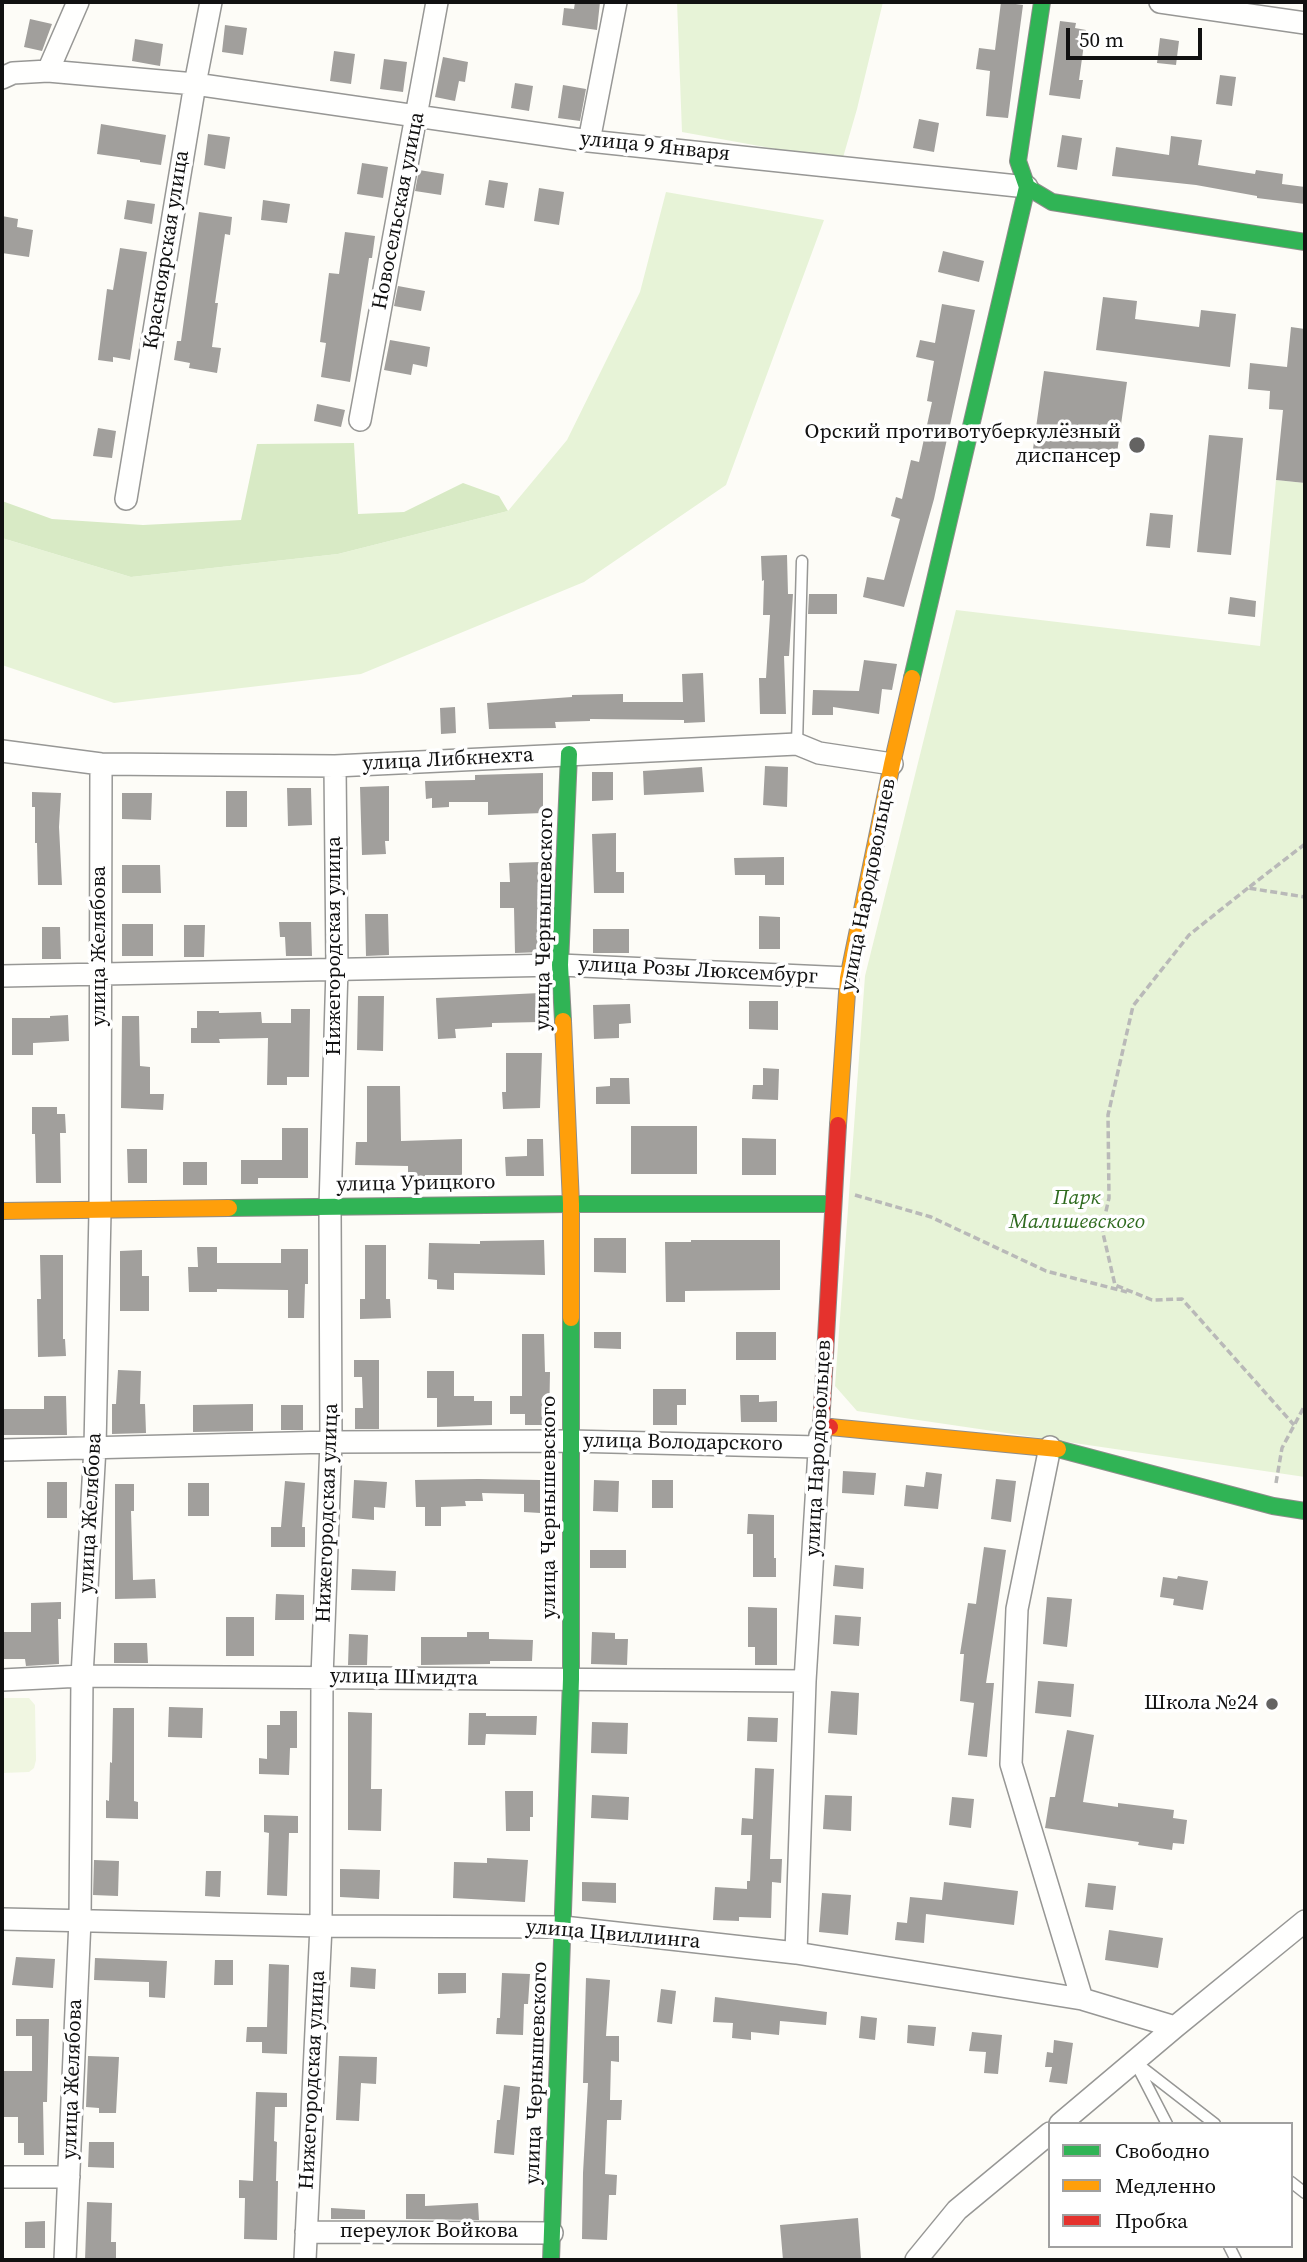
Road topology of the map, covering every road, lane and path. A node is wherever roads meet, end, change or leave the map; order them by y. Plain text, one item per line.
1 (78, 2) edge
2 (211, 2) edge
3 (437, 2) edge
4 (616, 2) edge
5 (1042, 2) edge
6 (1160, 2) edge
7 (1305, 23) edge
8 (48, 71) junction
9 (2, 78) edge
10 (195, 84) junction
11 (417, 115) junction
12 (589, 141) junction
13 (1027, 187) junction
14 (1305, 242) edge
15 (360, 420) dead end
16 (125, 499) dead end
17 (802, 561) dead end
18 (797, 744) junction
19 (2, 751) edge
20 (569, 754) junction
21 (101, 764) junction
22 (892, 764) junction
23 (335, 766) junction
24 (1305, 844) edge
25 (1248, 888) junction
26 (1305, 897) edge
27 (560, 965) junction
28 (337, 968) junction
29 (99, 975) junction
30 (2, 976) edge
31 (848, 978) junction
32 (849, 1194) dead end
33 (571, 1203) junction
34 (832, 1204) junction
35 (330, 1207) junction
36 (100, 1211) junction
37 (2, 1212) edge
38 (1136, 1295) junction
39 (1305, 1405) edge
40 (1294, 1425) junction
41 (819, 1436) junction
42 (570, 1441) junction
43 (331, 1442) junction
44 (95, 1447) junction
45 (1050, 1447) junction
46 (2, 1450) edge
47 (1273, 1506) junction
48 (1305, 1511) edge
49 (82, 1676) junction
50 (322, 1677) junction
51 (571, 1679) junction
52 (2, 1680) edge
53 (805, 1681) junction
54 (2, 1919) edge
55 (80, 1920) junction
56 (1305, 1921) edge
57 (321, 1926) junction
58 (563, 1927) junction
59 (796, 1953) junction
60 (1082, 1999) junction
61 (1175, 2027) junction
62 (1135, 2062) junction
63 (1062, 2122) edge
64 (1166, 2122) edge
65 (1212, 2122) edge
66 (1048, 2135) edge
67 (2, 2177) edge
68 (69, 2177) junction
69 (306, 2232) junction
70 (552, 2233) junction
71 (65, 2260) edge
72 (304, 2260) edge
73 (551, 2260) edge
74 (916, 2260) edge

1 - 8 street
2 - 10 street, Красноярская улица
3 - 11 street, Новосельская улица
4 - 12 street
5 - 13 street, улица Народовольцев
6 - 7 street
8 - 9 street, улица 9 Января
8 - 10 street, улица 9 Января
10 - 11 street, улица 9 Января
10 - 16 street, Красноярская улица
11 - 12 street, улица 9 Января
11 - 15 street, Новосельская улица
12 - 13 street, улица 9 Января
13 - 14 street, улица 9 Января
13 - 22 street, улица Народовольцев
17 - 18 lane
18 - 20 street, улица Либкнехта
18 - 22 street, улица Либкнехта
19 - 21 street, улица Либкнехта
20 - 23 street, улица Либкнехта
20 - 27 street, улица Чернышевского
21 - 23 street, улица Либкнехта
21 - 29 street, улица Желябова
22 - 31 street, улица Народовольцев
23 - 28 street, Нижегородская улица
24 - 25 path
25 - 26 path
25 - 38 path
27 - 28 street, улица Розы Люксембург
27 - 31 street, улица Розы Люксембург
27 - 33 street, улица Чернышевского
28 - 29 street, улица Розы Люксембург
28 - 35 street, Нижегородская улица
29 - 30 street, улица Розы Люксембург
29 - 36 street, улица Желябова
31 - 34 street, улица Народовольцев
32 - 38 path
33 - 34 street, улица Урицкого
33 - 35 street, улица Урицкого
33 - 42 street, улица Чернышевского
34 - 41 street, улица Народовольцев
35 - 36 street, улица Урицкого
35 - 43 street, Нижегородская улица
36 - 37 street, улица Урицкого
36 - 44 street, улица Желябова
38 - 40 path
39 - 40 path
40 - 47 path
41 - 42 street, улица Володарского
41 - 45 street
41 - 53 street, улица Народовольцев
42 - 43 street, улица Володарского
42 - 51 street, улица Чернышевского
43 - 44 street, улица Володарского
43 - 50 street, Нижегородская улица
44 - 46 street, улица Володарского
44 - 49 street, улица Желябова
45 - 47 street
45 - 60 street
47 - 48 street
49 - 50 street, улица Шмидта
49 - 52 street, улица Шмидта
49 - 55 street, улица Желябова
50 - 51 street, улица Шмидта
50 - 57 street, Нижегородская улица
51 - 53 street, улица Шмидта
51 - 58 street, улица Чернышевского
53 - 59 street, улица Народовольцев
54 - 55 street, улица Цвиллинга
55 - 57 street, улица Цвиллинга
55 - 68 street, улица Желябова
56 - 61 street
57 - 58 street, улица Цвиллинга
57 - 69 street, Нижегородская улица
58 - 59 street, улица Цвиллинга
58 - 70 street, улица Чернышевского
59 - 60 street, улица Цвиллинга
60 - 61 street, улица Цвиллинга
61 - 62 street
62 - 63 street
62 - 64 lane
62 - 65 lane
66 - 74 street
67 - 68 street
68 - 71 street, улица Желябова
69 - 70 street, переулок Войкова
69 - 72 street, Нижегородская улица
70 - 73 street, улица Чернышевского

